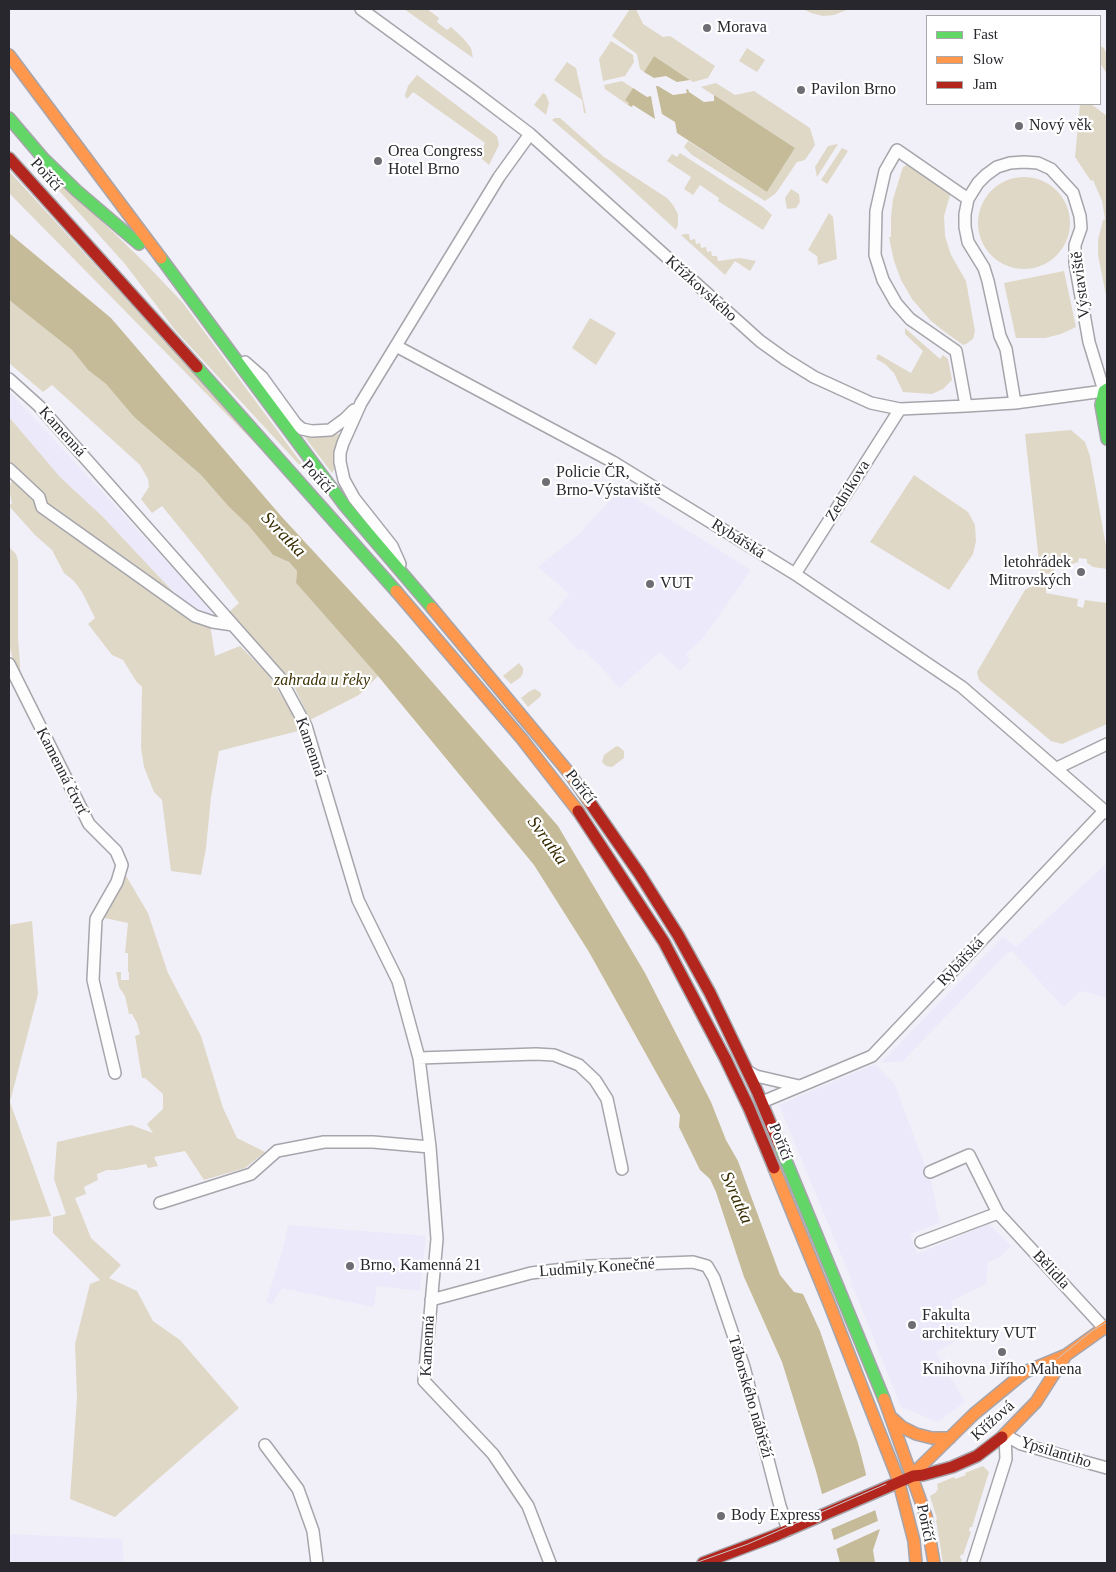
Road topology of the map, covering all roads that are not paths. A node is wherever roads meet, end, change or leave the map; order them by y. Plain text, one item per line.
1 (361, 9) edge
2 (9, 55) edge
3 (9, 118) edge
4 (530, 134) junction
5 (9, 144) edge
6 (9, 158) edge
7 (968, 199) junction
8 (61, 216) junction
9 (167, 268) junction
10 (226, 346) junction
11 (396, 346) junction
12 (9, 378) edge
13 (1106, 390) edge
14 (361, 403) junction
15 (1015, 403) junction
16 (966, 406) junction
17 (900, 409) junction
18 (1107, 439) edge
19 (9, 468) edge
20 (795, 574) junction
21 (407, 579) junction
22 (233, 624) junction
23 (9, 664) edge
24 (1107, 744) edge
25 (1057, 768) junction
26 (1106, 812) edge
27 (419, 1058) junction
28 (749, 1072) junction
29 (115, 1073) dead end
30 (799, 1086) junction
31 (762, 1102) junction
32 (430, 1147) junction
33 (622, 1169) dead end
34 (930, 1172) dead end
35 (160, 1203) dead end
36 (998, 1213) junction
37 (922, 1242) dead end
38 (706, 1266) joint
39 (431, 1300) junction
40 (1106, 1327) edge
41 (1066, 1355) junction
42 (892, 1418) junction
43 (1005, 1435) junction
44 (950, 1438) junction
45 (265, 1445) dead end
46 (1107, 1468) edge
47 (908, 1478) junction
48 (788, 1530) junction
49 (317, 1563) edge
50 (550, 1563) edge
51 (703, 1563) edge
52 (916, 1563) edge
53 (934, 1563) edge
54 (974, 1563) edge

1 - 4 street, Křížkovského
2 - 9 main road, Poříčí
3 - 9 main road
4 - 11 street, Poříčí
4 - 17 street, Křížkovského
5 - 8 main road
6 - 8 main road, Poříčí
7 - 13 street, Výstaviště
7 - 15 street, Výstaviště
7 - 16 street
8 - 47 main road, Poříčí
9 - 10 main road, Poříčí
10 - 14 street, Poříčí
10 - 21 main road, Poříčí
11 - 14 street, Poříčí
11 - 20 street, Rybářská
12 - 22 street, Kamenná
13 - 15 street, Křížkovského
13 - 18 main road
14 - 21 street, Poříčí
15 - 16 street, Křížkovského
16 - 17 street, Křížkovského
17 - 20 street, Zedníkova
19 - 22 street
20 - 25 street, Rybářská
21 - 28 main road, Poříčí
22 - 27 street, Kamenná
23 - 29 street, Kamenná čtvrť
24 - 25 street
25 - 26 street, Rybářská
26 - 30 street, Rybářská
27 - 32 street, Kamenná
27 - 33 street
28 - 30 street
28 - 31 main road, Poříčí
30 - 31 street, Rybářská
31 - 42 main road, Poříčí
32 - 35 street
32 - 39 street, Kamenná
34 - 36 street, Bělidla
36 - 37 street
36 - 40 street, Bělidla
38 - 39 street, Ludmily Konečné
38 - 48 street, Táborského nábřeží
39 - 50 street, Kamenná
40 - 41 main road, Křížová
41 - 43 main road, Křížová
41 - 44 main road, Křížová
42 - 44 main road
42 - 47 main road, Poříčí
43 - 46 street, Ypsilantiho
43 - 47 main road, Křížová
43 - 54 street
44 - 47 main road, Křížová
45 - 49 street
47 - 48 main road
47 - 52 main road, Poříčí
47 - 53 main road, Poříčí
48 - 51 main road

